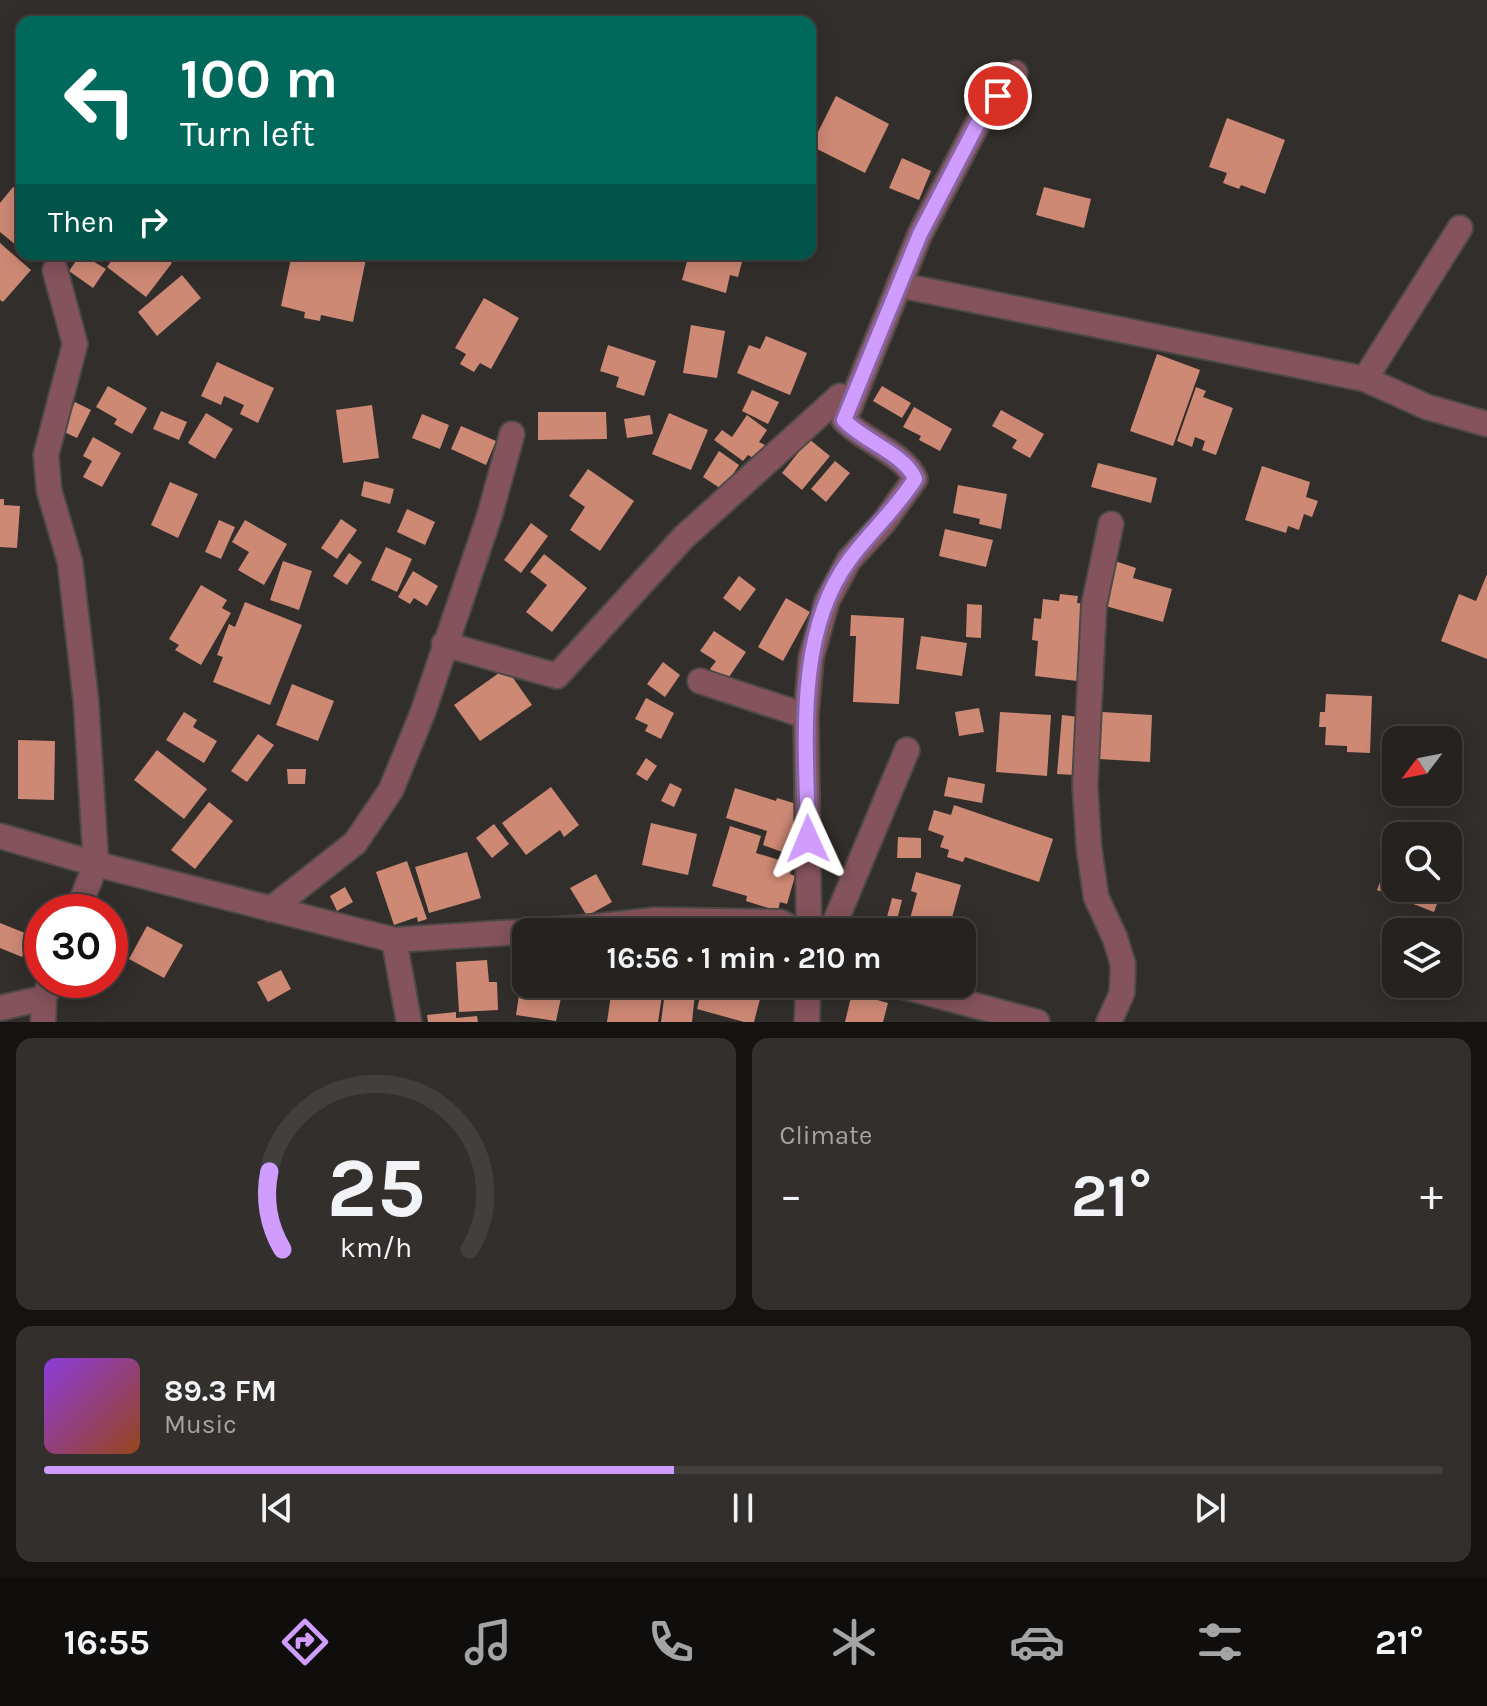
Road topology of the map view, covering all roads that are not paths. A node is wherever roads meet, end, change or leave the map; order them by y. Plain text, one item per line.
1 (1015, 73) dead end
2 (1460, 228) dead end
3 (55, 270) dead end
4 (899, 285) junction
5 (1365, 379) junction
6 (851, 404) junction
7 (1487, 424) edge
8 (512, 434) dead end
9 (1111, 524) dead end
10 (444, 644) junction
11 (700, 681) dead end
12 (806, 716) junction
13 (907, 750) dead end
14 (0, 836) edge
15 (96, 864) junction
16 (84, 894) edge
17 (271, 909) junction
18 (809, 918) edge
19 (837, 918) edge
20 (512, 932) edge
21 (394, 940) junction
22 (808, 998) edge
23 (947, 998) edge
24 (46, 1000) edge
25 (0, 1008) edge
26 (409, 1022) edge
27 (807, 1022) edge
28 (1037, 1022) edge
29 (1109, 1022) edge

1 - 4 street
2 - 5 street
3 - 15 street
4 - 5 street
4 - 6 street
5 - 7 street
6 - 10 street
6 - 12 street
8 - 10 street
9 - 29 street
10 - 17 street
11 - 12 street
12 - 18 street
13 - 19 street
14 - 15 street
15 - 16 street
15 - 17 street
17 - 21 street
20 - 21 street
21 - 26 street
22 - 27 street
23 - 28 street
24 - 25 street

